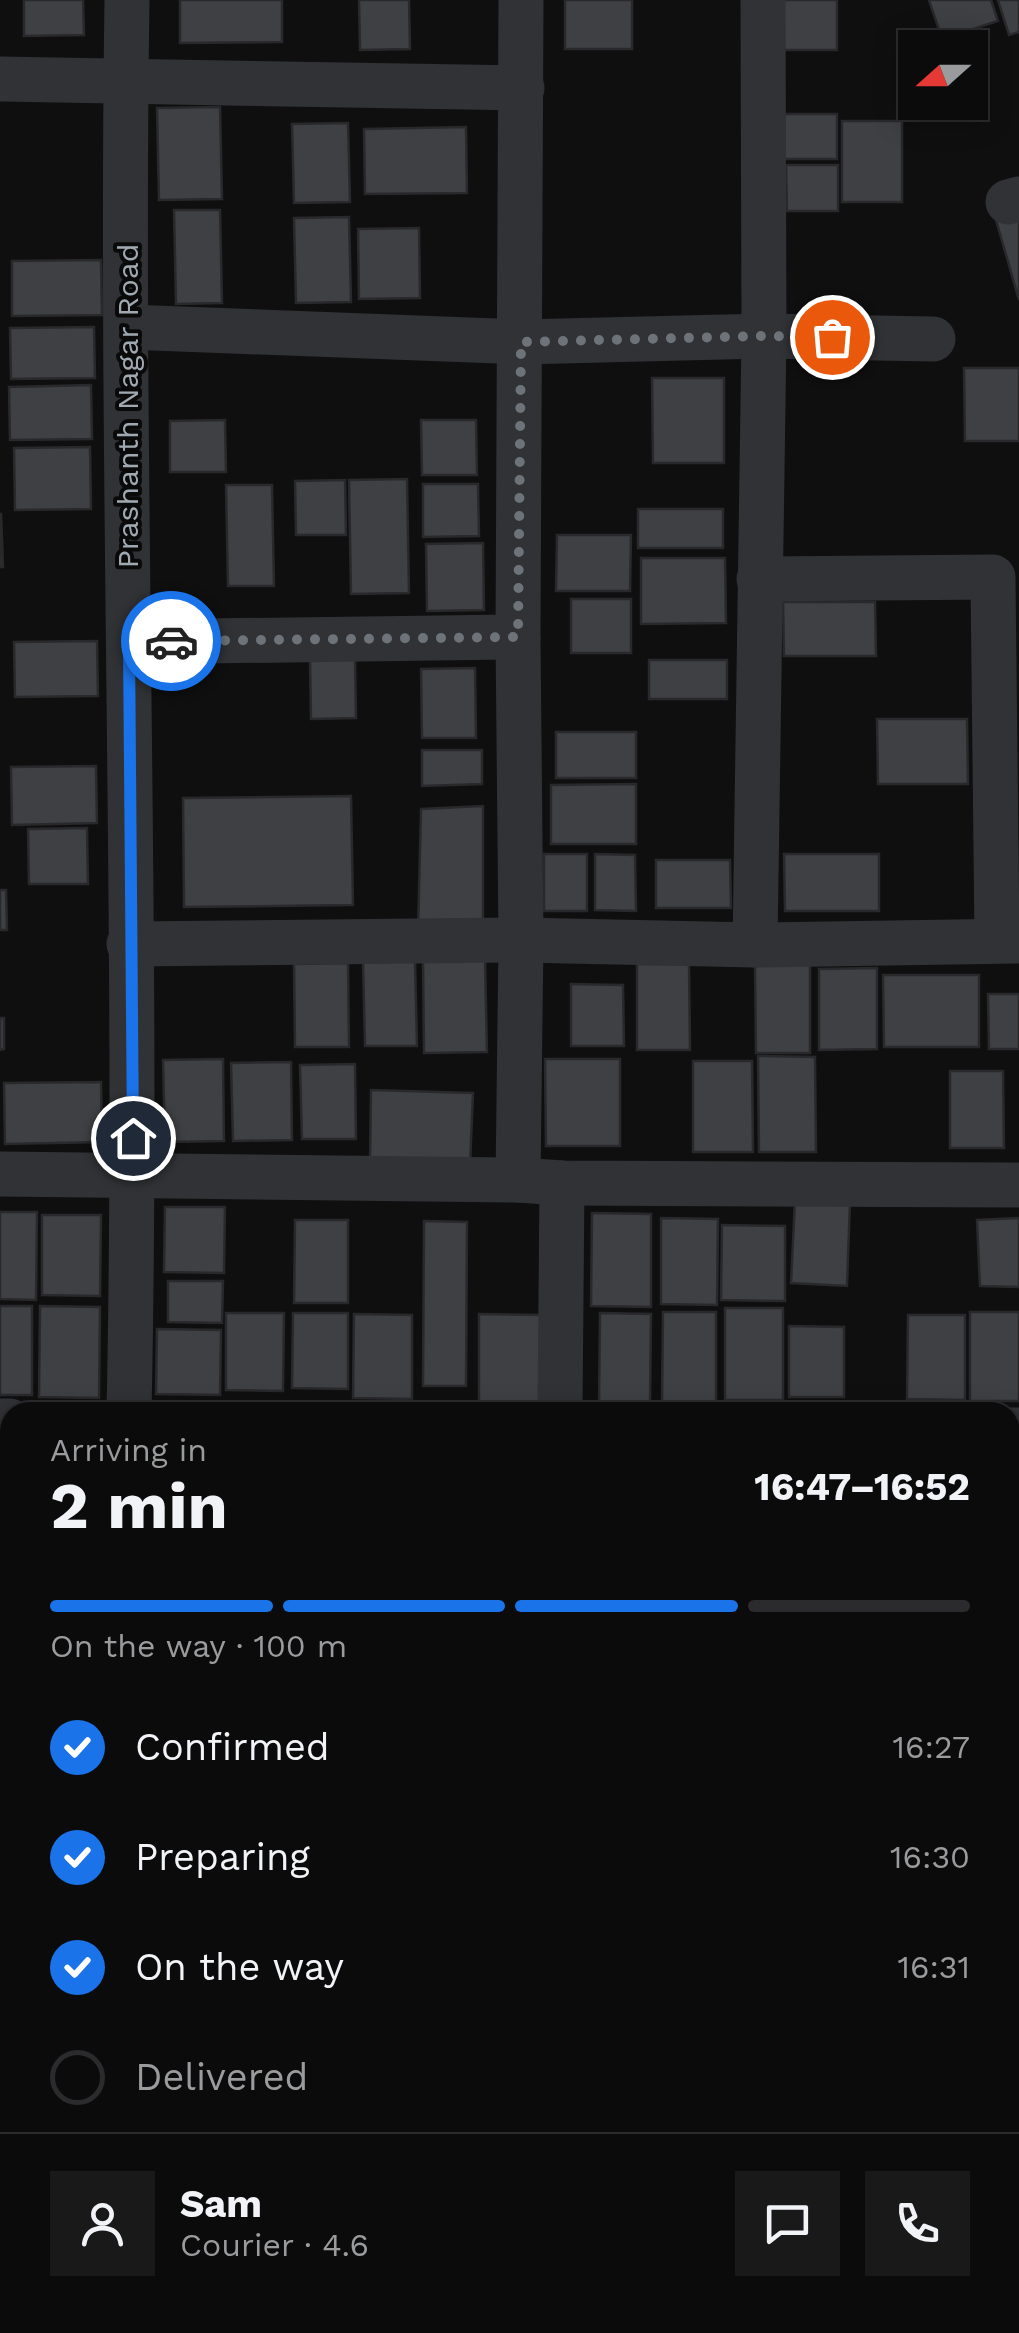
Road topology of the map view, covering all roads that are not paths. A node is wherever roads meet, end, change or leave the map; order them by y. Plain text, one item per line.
1 (126, 0) edge
2 (521, 0) edge
3 (763, 0) edge
4 (0, 79) edge
5 (126, 80) junction
6 (522, 88) junction
7 (128, 327) junction
8 (764, 336) junction
9 (934, 339) dead end
10 (521, 342) junction
11 (759, 579) junction
12 (518, 637) junction
13 (129, 642) junction
14 (521, 940) junction
15 (1008, 941) edge
16 (130, 944) junction
17 (755, 946) junction
18 (0, 1174) edge
19 (134, 1177) junction
20 (518, 1180) junction
21 (562, 1183) junction
22 (1019, 1185) edge
23 (129, 1402) edge
24 (560, 1402) edge

1 - 5 street, Prashanth Nagar Road
2 - 6 street
3 - 8 street
4 - 5 street
5 - 6 street
5 - 7 street, Prashanth Nagar Road
6 - 10 street
7 - 10 street
7 - 13 street, Prashanth Nagar Road
8 - 9 street
8 - 10 street
8 - 11 street
10 - 12 street
11 - 15 street
11 - 17 street
12 - 13 street
12 - 14 street
13 - 16 street, Prashanth Nagar Road
14 - 16 street
14 - 17 street
14 - 20 street
15 - 17 street
16 - 19 street, Prashanth Nagar Road
18 - 19 street
19 - 20 street
19 - 23 street, Prashanth Nagar Road
20 - 21 street
21 - 22 street
21 - 24 street

